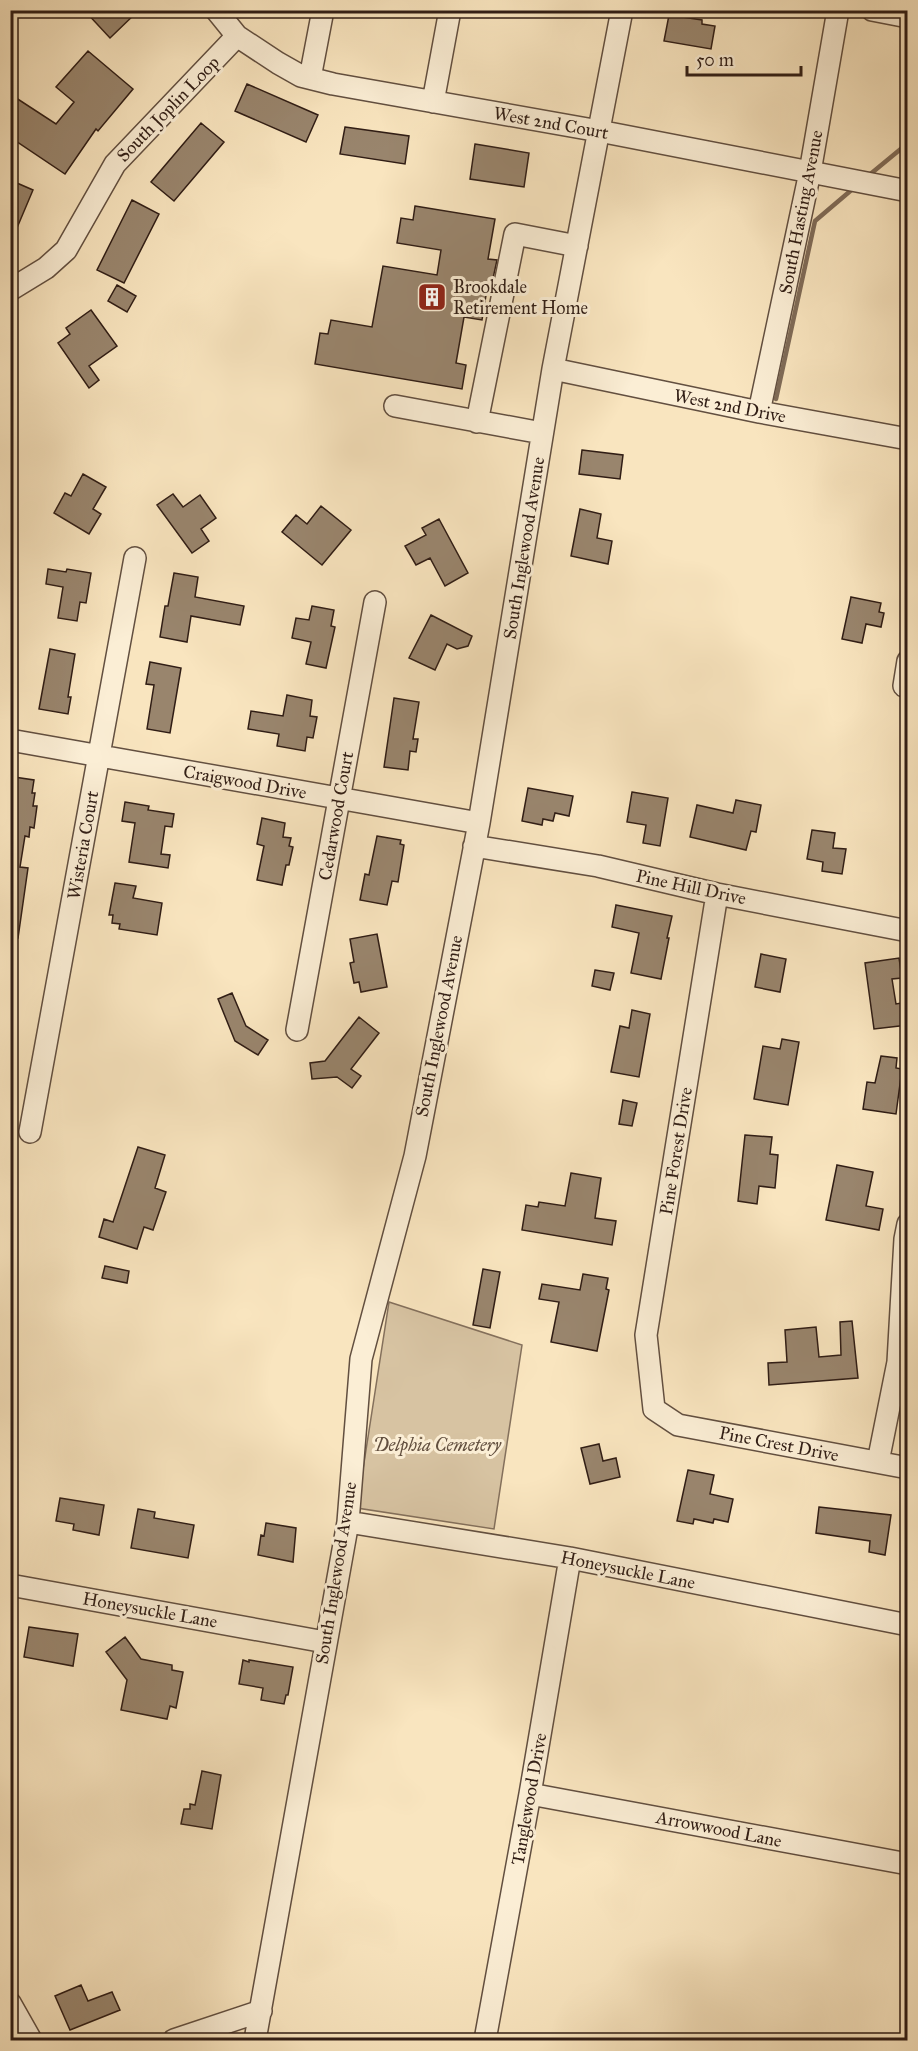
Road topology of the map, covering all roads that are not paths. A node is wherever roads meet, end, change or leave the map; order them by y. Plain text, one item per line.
1 (216, 10) edge
2 (323, 10) edge
3 (450, 10) edge
4 (622, 10) edge
5 (838, 10) edge
6 (872, 10) edge
7 (908, 17) edge
8 (237, 36) junction
9 (310, 78) junction
10 (433, 102) junction
11 (599, 131) junction
12 (810, 172) junction
13 (908, 191) edge
14 (577, 246) junction
15 (10, 290) edge
16 (553, 369) junction
17 (395, 406) dead end
18 (759, 412) junction
19 (477, 422) junction
20 (543, 433) junction
21 (908, 439) edge
22 (135, 558) dead end
23 (375, 602) dead end
24 (908, 661) edge
25 (906, 686) edge
26 (10, 740) edge
27 (99, 756) junction
28 (339, 798) junction
29 (479, 823) junction
30 (474, 846) junction
31 (717, 894) junction
32 (908, 931) edge
33 (297, 1030) dead end
34 (30, 1132) dead end
35 (908, 1224) edge
36 (654, 1409) joint
37 (878, 1462) junction
38 (908, 1468) edge
39 (348, 1522) junction
40 (570, 1558) junction
41 (10, 1585) edge
42 (908, 1625) edge
43 (326, 1642) junction
44 (530, 1794) junction
45 (908, 1864) edge
46 (10, 2004) edge
47 (261, 2011) junction
48 (31, 2040) edge
49 (174, 2040) edge
50 (255, 2040) edge
51 (485, 2040) edge

1 - 8 street, West 2nd Court
2 - 9 street
3 - 10 street
4 - 11 street, South Inglewood Avenue
5 - 12 street, South Hasting Avenue
6 - 7 street
8 - 9 street, West 2nd Court
8 - 15 street, South Joplin Loop
9 - 10 street, West 2nd Court
10 - 11 street, West 2nd Court
11 - 12 street, West 2nd Court
11 - 14 street, South Inglewood Avenue
12 - 13 street, West 2nd Court
12 - 18 street, South Hasting Avenue
14 - 16 street, South Inglewood Avenue
14 - 19 street
16 - 18 street, West 2nd Drive
16 - 20 street, South Inglewood Avenue
17 - 19 street
18 - 21 street, West 2nd Drive
19 - 20 street
20 - 29 street, South Inglewood Avenue
22 - 27 street, Wisteria Court
23 - 28 street, Cedarwood Court
24 - 25 street
26 - 27 street, Craigwood Drive
27 - 28 street, Craigwood Drive
27 - 34 street, Wisteria Court
28 - 29 street, Craigwood Drive
28 - 33 street, Cedarwood Court
29 - 30 street, South Inglewood Avenue
30 - 31 street, Pine Hill Drive
30 - 39 street, South Inglewood Avenue
31 - 32 street, Pine Hill Drive
31 - 36 street, Pine Forest Drive
35 - 37 street
36 - 37 street, Pine Crest Drive
37 - 38 street, Pine Crest Drive
39 - 40 street, Honeysuckle Lane
39 - 43 street, South Inglewood Avenue
40 - 42 street, Honeysuckle Lane
40 - 44 street, Tanglewood Drive
41 - 43 street, Honeysuckle Lane
43 - 47 street, South Inglewood Avenue
44 - 45 street, Arrowwood Lane
44 - 51 street, Tanglewood Drive
46 - 48 street
47 - 49 street
47 - 50 street, South Inglewood Avenue

